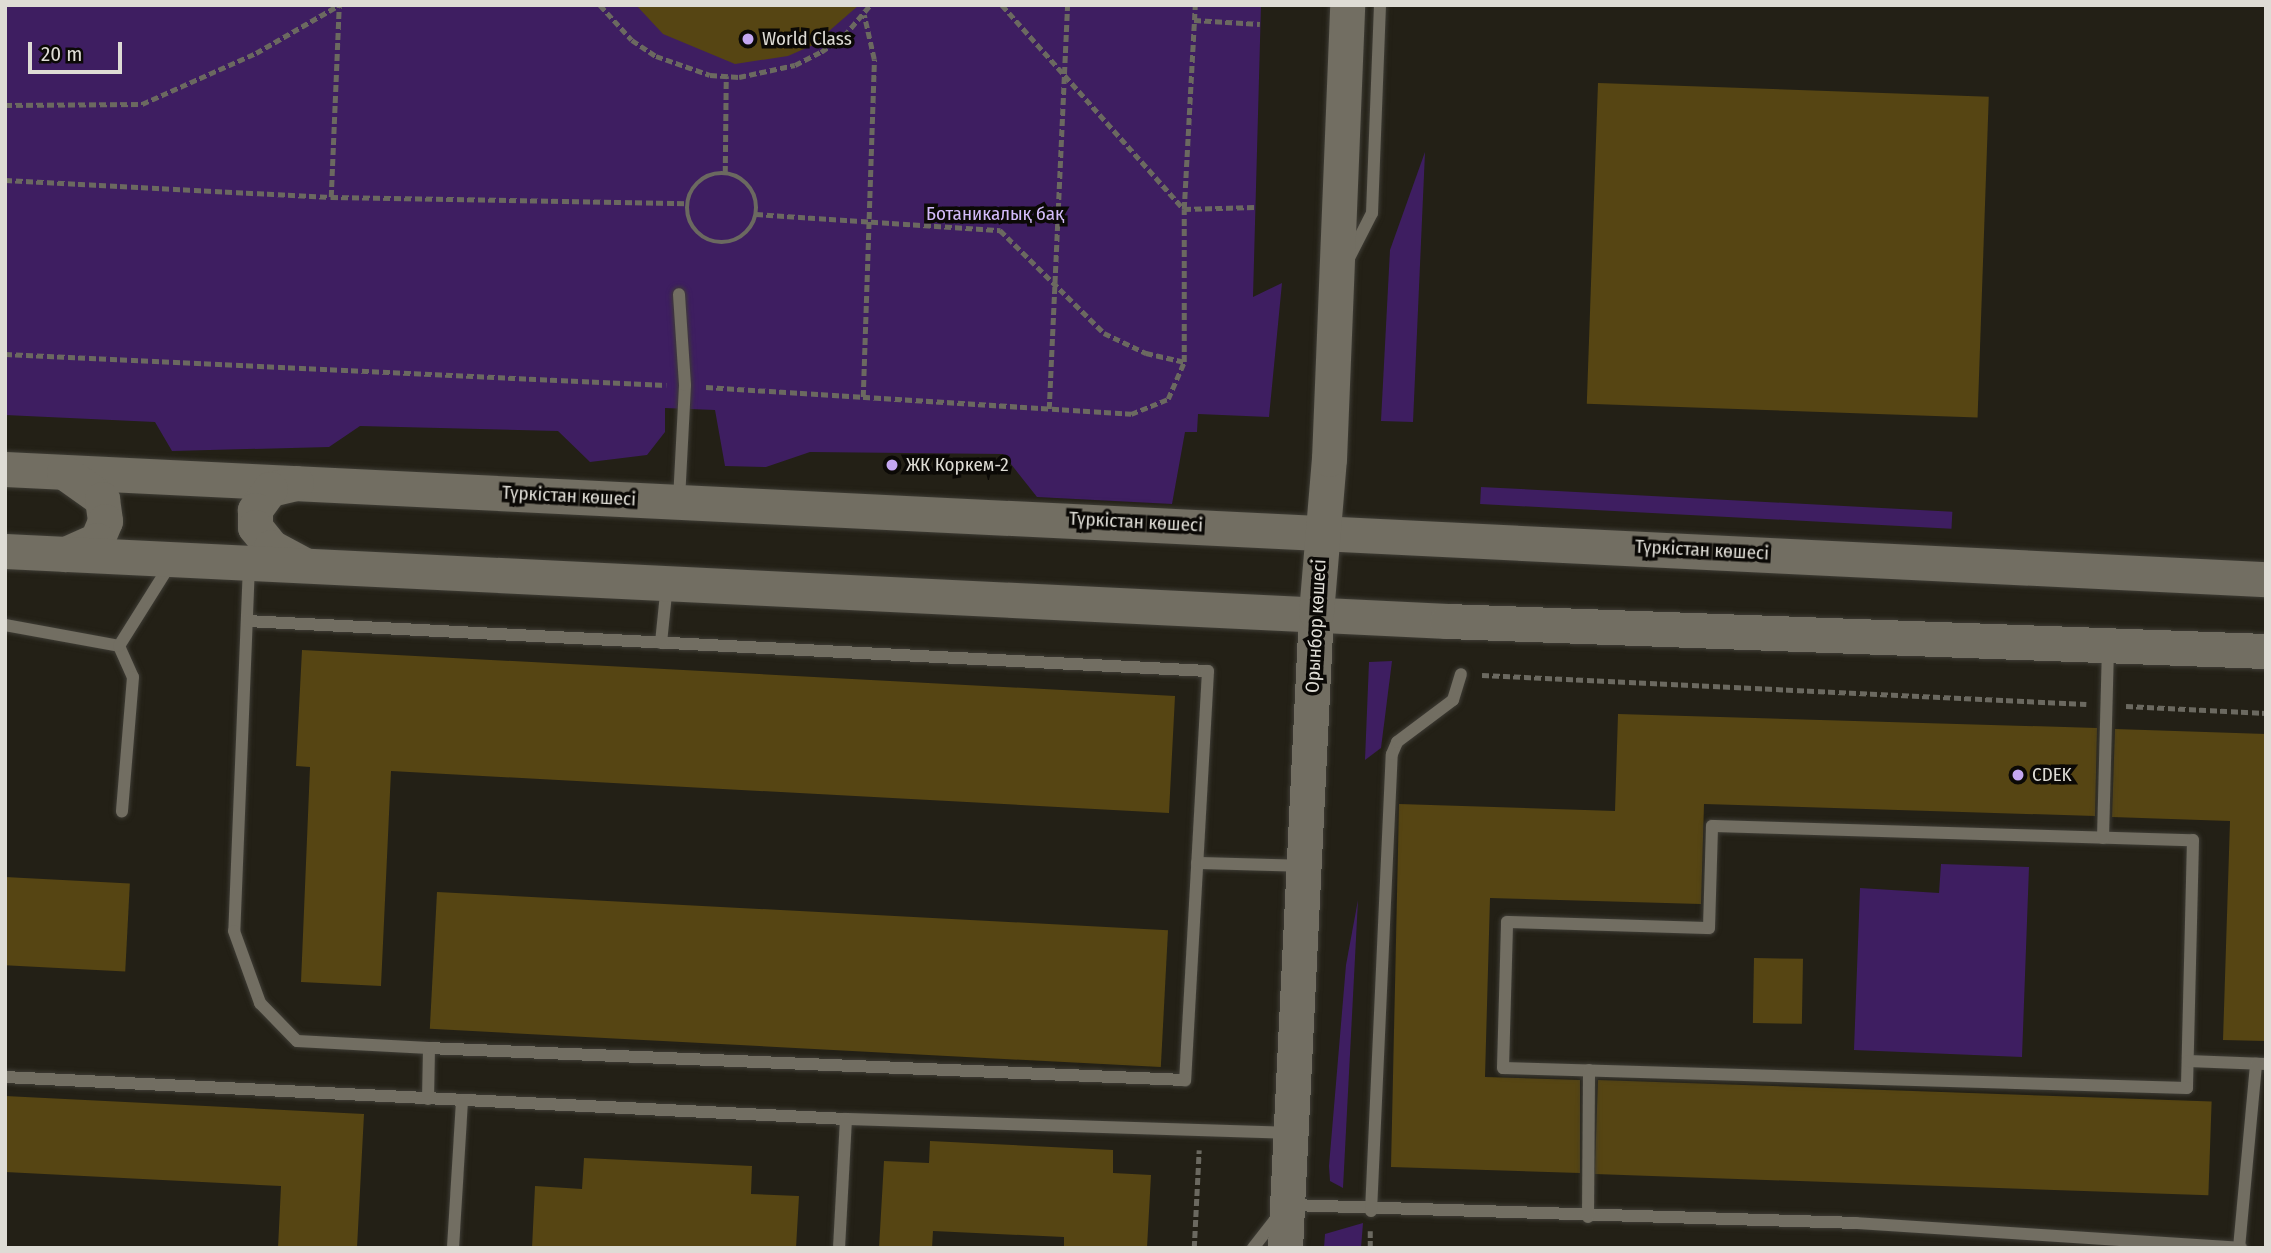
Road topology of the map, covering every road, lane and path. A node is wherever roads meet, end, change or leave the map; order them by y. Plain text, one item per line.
1 (339, 5) edge
2 (600, 5) edge
3 (870, 5) edge
4 (1002, 5) edge
5 (1067, 5) edge
6 (1195, 5) edge
7 (1347, 5) edge
8 (1380, 5) edge
9 (864, 15) junction
10 (1194, 20) junction
11 (1260, 24) dead end
12 (1064, 75) junction
13 (726, 76) junction
14 (5, 105) edge
15 (724, 173) junction
16 (5, 180) edge
17 (331, 197) junction
18 (687, 203) junction
19 (1255, 207) dead end
20 (1184, 209) junction
21 (756, 214) junction
22 (869, 221) junction
23 (1055, 284) junction
24 (1336, 285) junction
25 (679, 293) dead end
26 (5, 354) edge
27 (1184, 362) junction
28 (685, 385) junction
29 (863, 397) junction
30 (1049, 409) junction
31 (5, 469) edge
32 (64, 472) junction
33 (296, 483) junction
34 (679, 501) junction
35 (1321, 531) junction
36 (5, 551) edge
37 (65, 554) junction
38 (173, 559) junction
39 (250, 563) junction
40 (307, 566) junction
41 (2266, 579) edge
42 (667, 584) junction
43 (1316, 613) junction
44 (247, 621) junction
45 (5, 625) edge
46 (661, 643) junction
47 (2108, 645) junction
48 (119, 646) junction
49 (2266, 651) edge
50 (1461, 674) joint
51 (2106, 705) junction
52 (2266, 713) edge
53 (122, 812) dead end
54 (2103, 838) junction
55 (1197, 863) junction
56 (1304, 866) junction
57 (429, 1048) junction
58 (2188, 1061) junction
59 (2261, 1064) edge
60 (1589, 1070) junction
61 (5, 1077) edge
62 (428, 1099) junction
63 (462, 1101) junction
64 (846, 1119) junction
65 (1200, 1129) junction
66 (1290, 1133) junction
67 (1287, 1205) junction
68 (1371, 1217) junction
69 (1588, 1217) junction
70 (453, 1248) edge
71 (839, 1248) edge
72 (1194, 1248) edge
73 (1253, 1248) edge
74 (1285, 1248) edge
75 (1370, 1248) edge
76 (2240, 1248) edge

1 - 14 path
1 - 17 path
2 - 13 path
3 - 9 path
4 - 12 path
5 - 12 path
6 - 10 path
7 - 24 main road, Орынбор көшесі
8 - 24 lane
9 - 13 path
9 - 22 path
10 - 11 path
10 - 20 path
12 - 20 path
12 - 23 path
13 - 15 path
15 - 18 path
15 - 21 path
16 - 17 path
17 - 18 path
18 - 21 path
19 - 20 path
20 - 27 path
21 - 22 path
22 - 23 path
22 - 29 path
23 - 27 path
23 - 30 path
24 - 35 main road, Орынбор көшесі
25 - 28 lane
26 - 28 path
27 - 30 path
28 - 29 path
28 - 34 lane
29 - 30 path
31 - 32 main road, Түркістан көшесі
32 - 33 main road, Түркістан көшесі
32 - 37 main road
33 - 34 main road, Түркістан көшесі
33 - 40 main road
34 - 35 main road, Түркістан көшесі
35 - 41 main road, Түркістан көшесі
35 - 43 main road, Орынбор көшесі
36 - 37 main road
37 - 38 main road
38 - 39 main road
38 - 48 lane
39 - 40 main road
39 - 44 lane
40 - 42 main road
42 - 43 main road
42 - 46 lane
43 - 47 main road
43 - 56 main road, Орынбор көшесі
44 - 46 lane
44 - 57 lane
45 - 48 lane
46 - 55 lane
47 - 49 main road
47 - 51 lane
48 - 53 lane
50 - 51 path
50 - 68 lane
51 - 52 path
51 - 54 lane
54 - 58 lane
54 - 60 lane
55 - 56 lane
55 - 57 lane
56 - 66 main road, Орынбор көшесі
57 - 62 lane
58 - 59 lane
58 - 60 lane
59 - 76 lane
60 - 69 lane
61 - 62 lane
62 - 63 lane
63 - 64 lane
63 - 70 lane
64 - 65 lane
64 - 71 lane
65 - 66 lane
65 - 72 path
66 - 67 main road, Орынбор көшесі
67 - 68 lane
67 - 73 lane
67 - 74 main road, Орынбор көшесі
68 - 69 lane
68 - 75 path
69 - 76 lane

